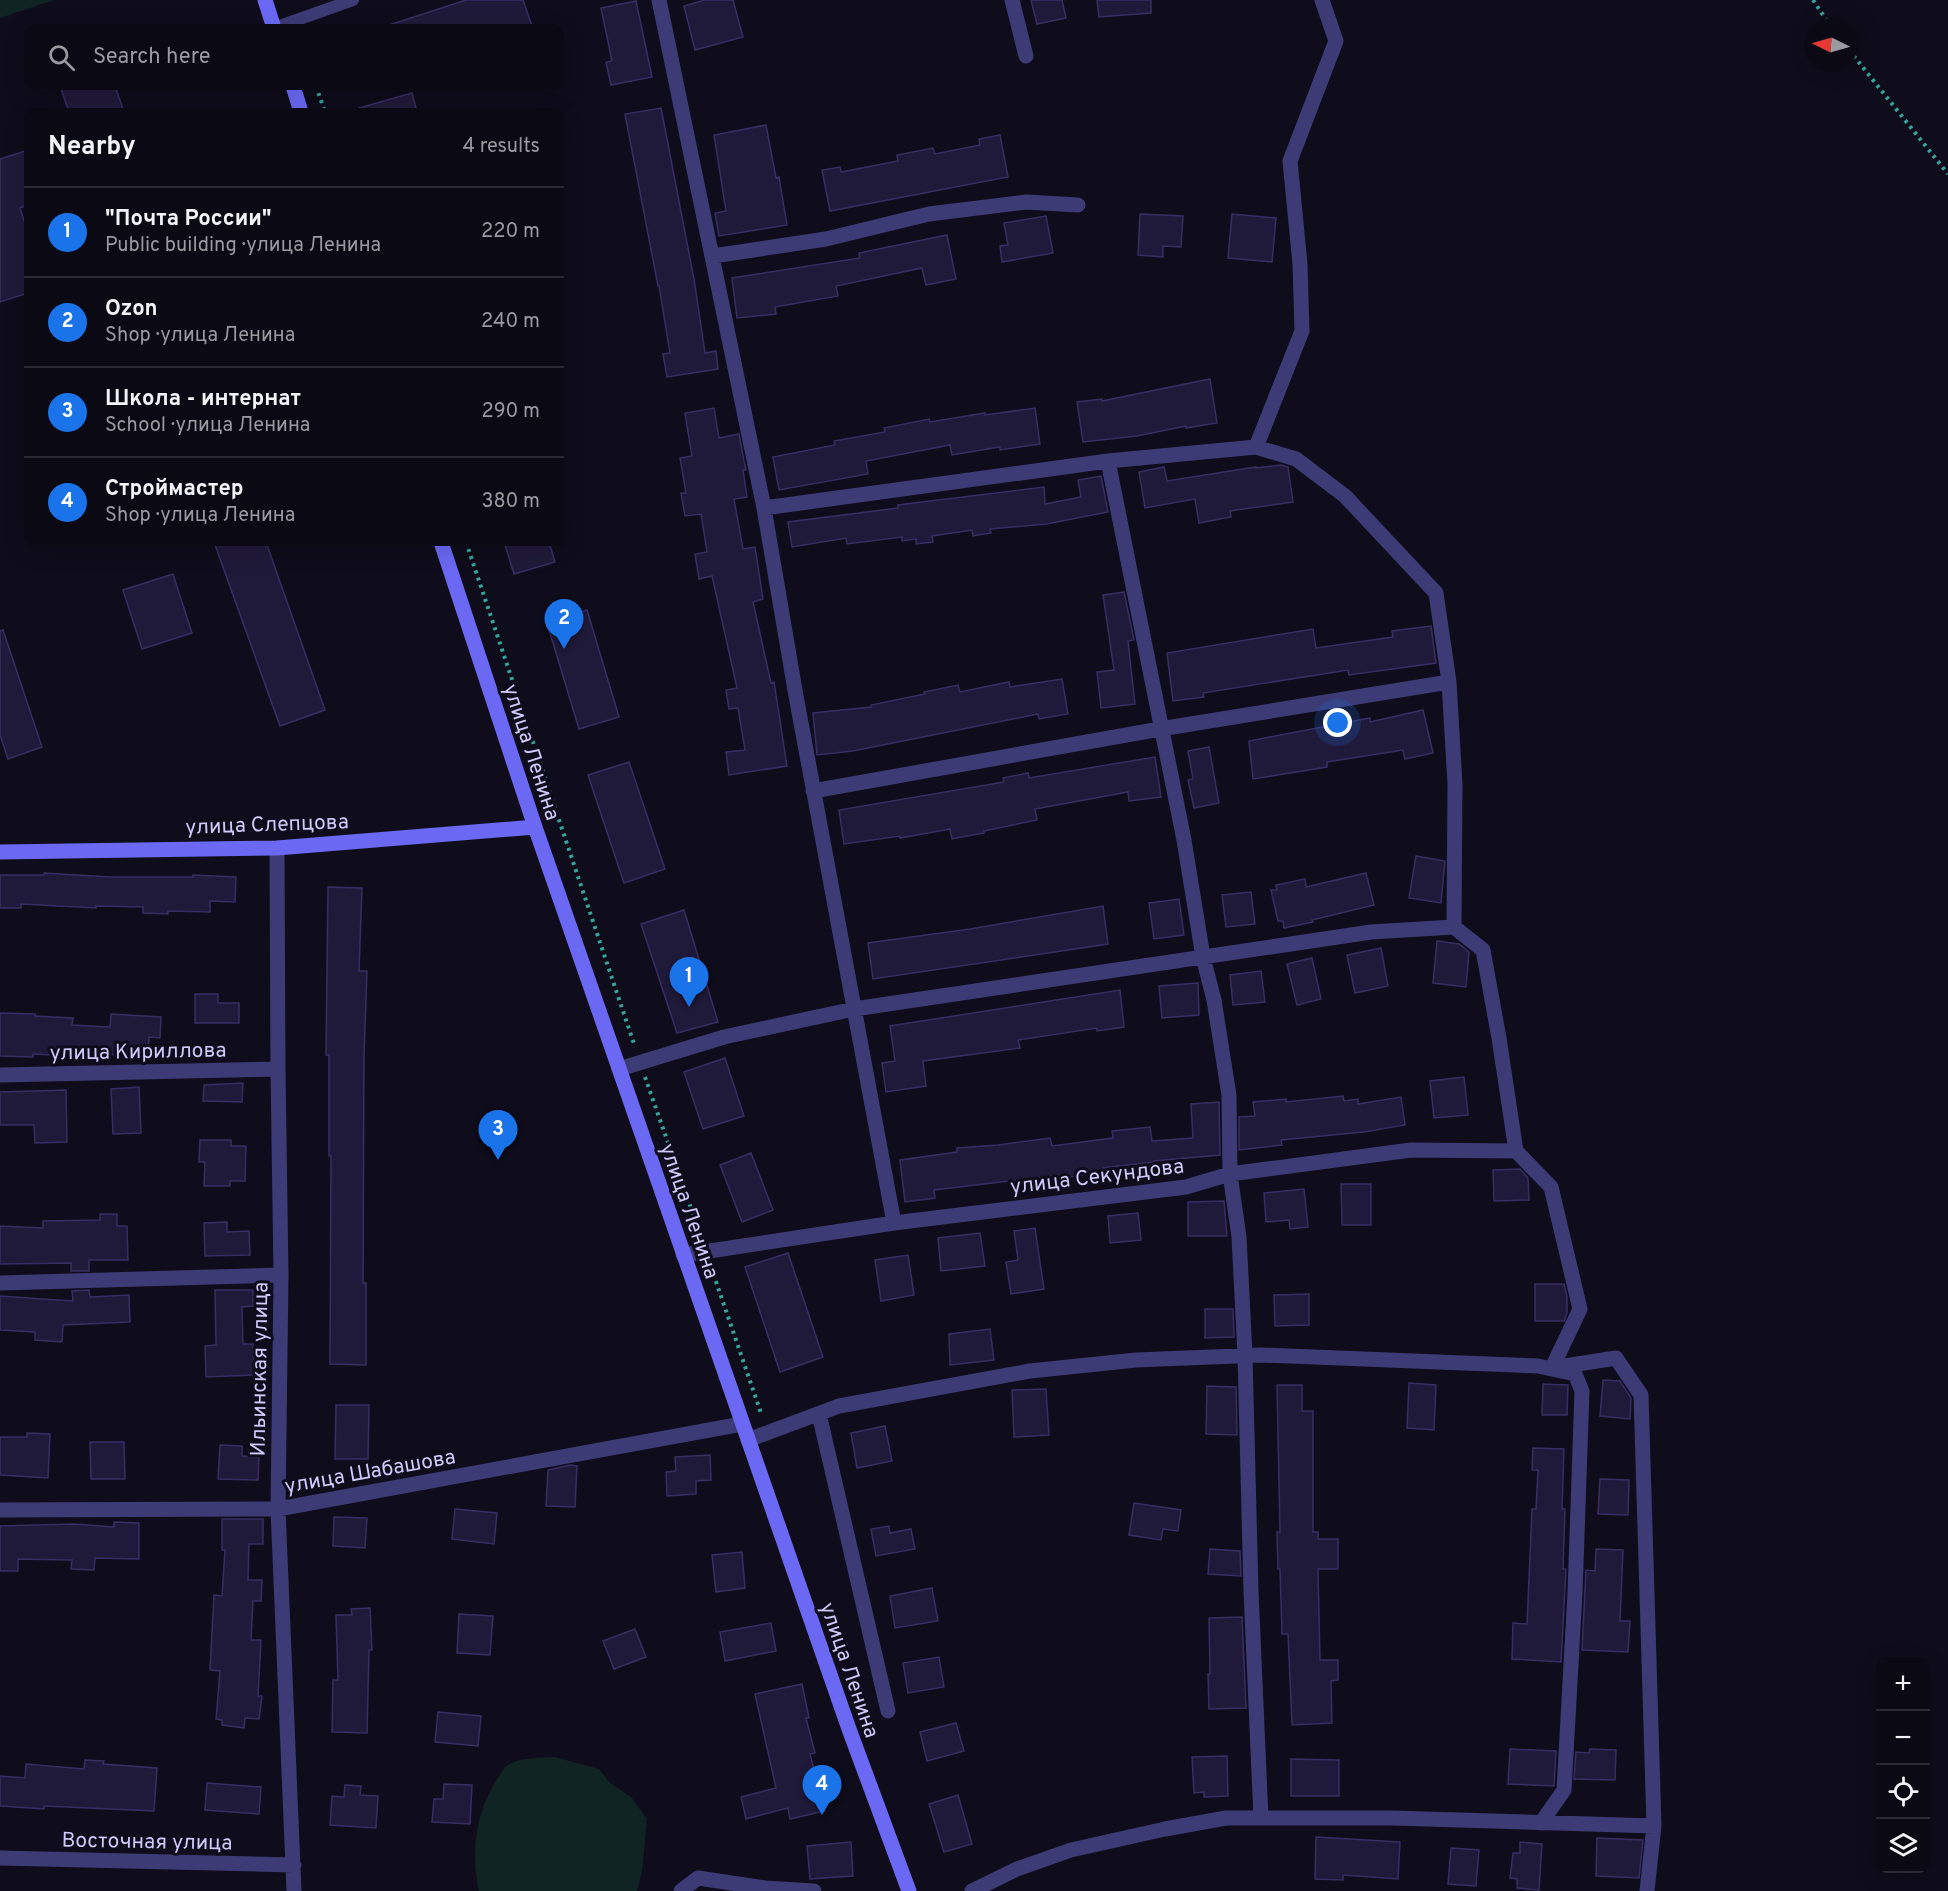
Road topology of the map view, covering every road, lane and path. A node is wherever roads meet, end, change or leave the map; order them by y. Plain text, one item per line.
1 (265, 0) edge
2 (352, 0) edge
3 (659, 0) edge
4 (1012, 0) edge
5 (1322, 0) edge
6 (1813, 0) edge
7 (1825, 18) edge
8 (273, 24) edge
9 (285, 24) edge
10 (1026, 56) dead end
11 (1858, 61) edge
12 (293, 90) edge
13 (317, 90) edge
14 (300, 108) edge
15 (324, 108) edge
16 (1948, 174) edge
17 (1078, 205) dead end
18 (713, 256) junction
19 (1256, 447) junction
20 (1108, 461) junction
21 (764, 508) junction
22 (442, 546) edge
23 (467, 546) edge
24 (1449, 682) junction
25 (1160, 729) junction
26 (813, 791) junction
27 (535, 827) junction
28 (277, 848) junction
29 (0, 852) edge
30 (1454, 927) junction
31 (1203, 957) junction
32 (854, 1009) junction
33 (640, 1062) junction
34 (278, 1069) junction
35 (619, 1069) junction
36 (0, 1075) edge
37 (1516, 1151) junction
38 (1230, 1174) junction
39 (894, 1223) junction
40 (706, 1251) junction
41 (683, 1255) junction
42 (281, 1275) junction
43 (0, 1283) edge
44 (1245, 1355) junction
45 (1552, 1368) junction
46 (819, 1414) junction
47 (742, 1424) junction
48 (768, 1433) junction
49 (748, 1440) junction
50 (278, 1509) junction
51 (0, 1510) edge
52 (888, 1711) dead end
53 (1261, 1818) junction
54 (1541, 1823) junction
55 (1654, 1826) junction
56 (0, 1858) edge
57 (294, 1865) junction
58 (294, 1891) edge
59 (681, 1891) edge
60 (814, 1891) edge
61 (909, 1891) edge
62 (972, 1891) edge
63 (1647, 1891) edge

1 - 8 main road
2 - 9 lane
3 - 18 street
4 - 10 street
5 - 19 street
6 - 7 path
11 - 16 path
12 - 14 main road
13 - 15 path
17 - 18 street
18 - 21 street
19 - 20 street
19 - 24 street
20 - 21 street
20 - 25 street
21 - 26 street
22 - 27 main road, улица Ленина
23 - 33 path
24 - 25 street
24 - 30 street
25 - 26 street
25 - 31 street
26 - 32 street
27 - 28 main road, улица Слепцова
27 - 35 main road, улица Ленина
28 - 29 main road, улица Слепцова
28 - 34 street, Ильинская улица
30 - 31 street
30 - 37 street
31 - 32 street
31 - 38 street
32 - 33 street
32 - 39 street
33 - 35 street
33 - 40 path
34 - 36 street, улица Кириллова
34 - 42 street, Ильинская улица
35 - 41 main road, улица Ленина
37 - 38 street, улица Секундова
37 - 45 street
38 - 39 street, улица Секундова
38 - 44 street
39 - 40 street, улица Секундова
40 - 41 street, улица Секундова
40 - 48 path
41 - 47 main road, улица Ленина
42 - 43 street
42 - 50 street, Ильинская улица
44 - 45 street
44 - 46 street
44 - 53 street
45 - 54 street
45 - 55 street
46 - 48 street
46 - 52 street
47 - 49 main road, улица Ленина
47 - 50 street, улица Шабашова
48 - 49 street
49 - 61 main road, улица Ленина
50 - 51 street, улица Шабашова
50 - 57 street, Ильинская улица
53 - 54 street
53 - 62 street
54 - 55 street
55 - 63 street
56 - 57 street, Восточная улица
57 - 58 street, Ильинская улица
59 - 60 street

